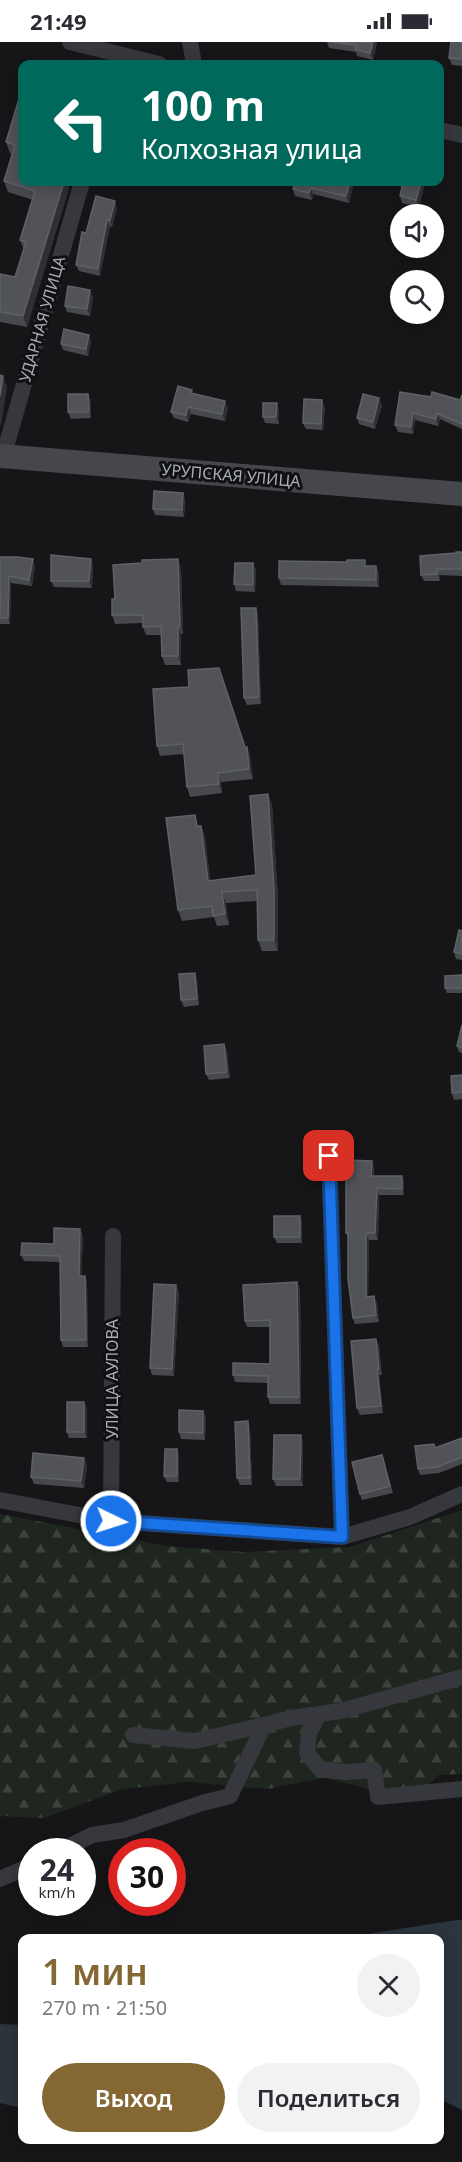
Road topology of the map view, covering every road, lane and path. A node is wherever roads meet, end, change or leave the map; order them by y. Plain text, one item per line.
1 (70, 42) edge
2 (190, 42) edge
3 (117, 60) edge
4 (193, 60) edge
5 (444, 131) edge
6 (462, 135) edge
7 (81, 186) edge
8 (2, 456) edge
9 (462, 494) edge
10 (329, 1156) dead end
11 (113, 1236) dead end
12 (462, 1494) edge
13 (0, 1500) edge
14 (111, 1521) junction
15 (342, 1537) junction
16 (462, 1677) edge
17 (318, 1714) junction
18 (264, 1725) junction
19 (133, 1735) dead end
20 (462, 1789) edge
21 (86, 1838) edge
22 (18, 1871) edge
23 (0, 1879) edge

1 - 3 street
2 - 4 street
5 - 6 street
7 - 8 street, УДАРНАЯ УЛИЦА
8 - 9 street, УРУПСКАЯ УЛИЦА
10 - 15 street
11 - 14 street, УЛИЦА АУЛОВА
12 - 15 street
13 - 14 street
14 - 15 street
16 - 17 street
17 - 18 street
17 - 20 street
18 - 19 street
18 - 21 street
22 - 23 street

